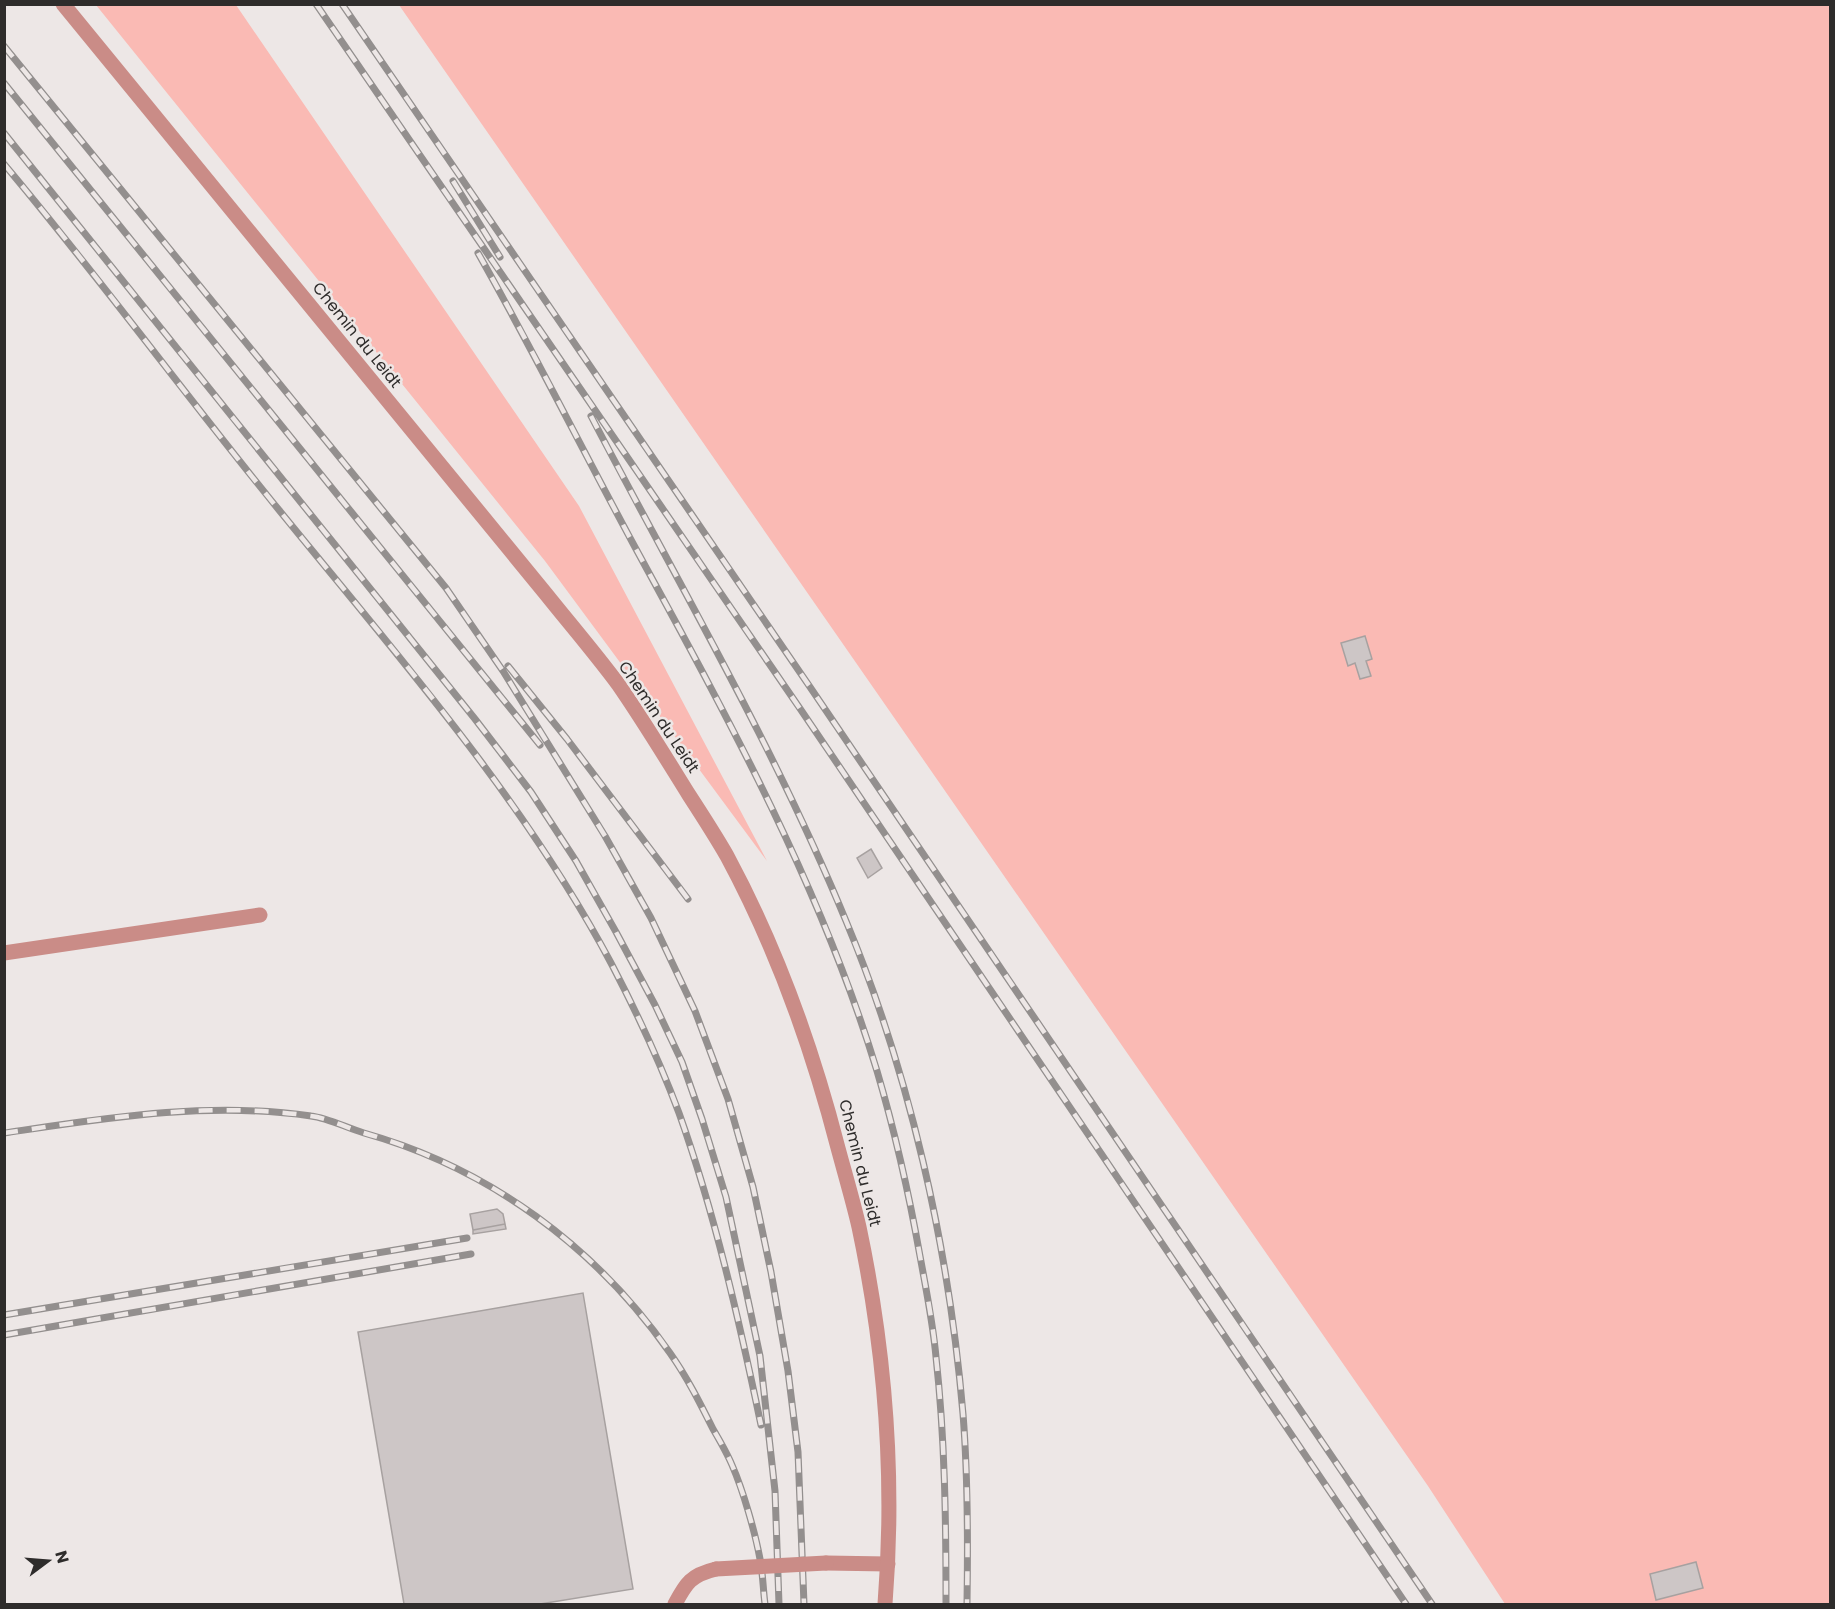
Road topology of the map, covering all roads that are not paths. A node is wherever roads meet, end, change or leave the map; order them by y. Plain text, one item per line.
1 (63, 4) edge
2 (260, 915) dead end
3 (4, 953) edge
4 (888, 1564) junction
5 (675, 1605) edge
6 (885, 1605) edge

1 - 4 street, Chemin du Leidt
2 - 3 street
4 - 5 street, bridge
4 - 6 street, Chemin du Leidt

